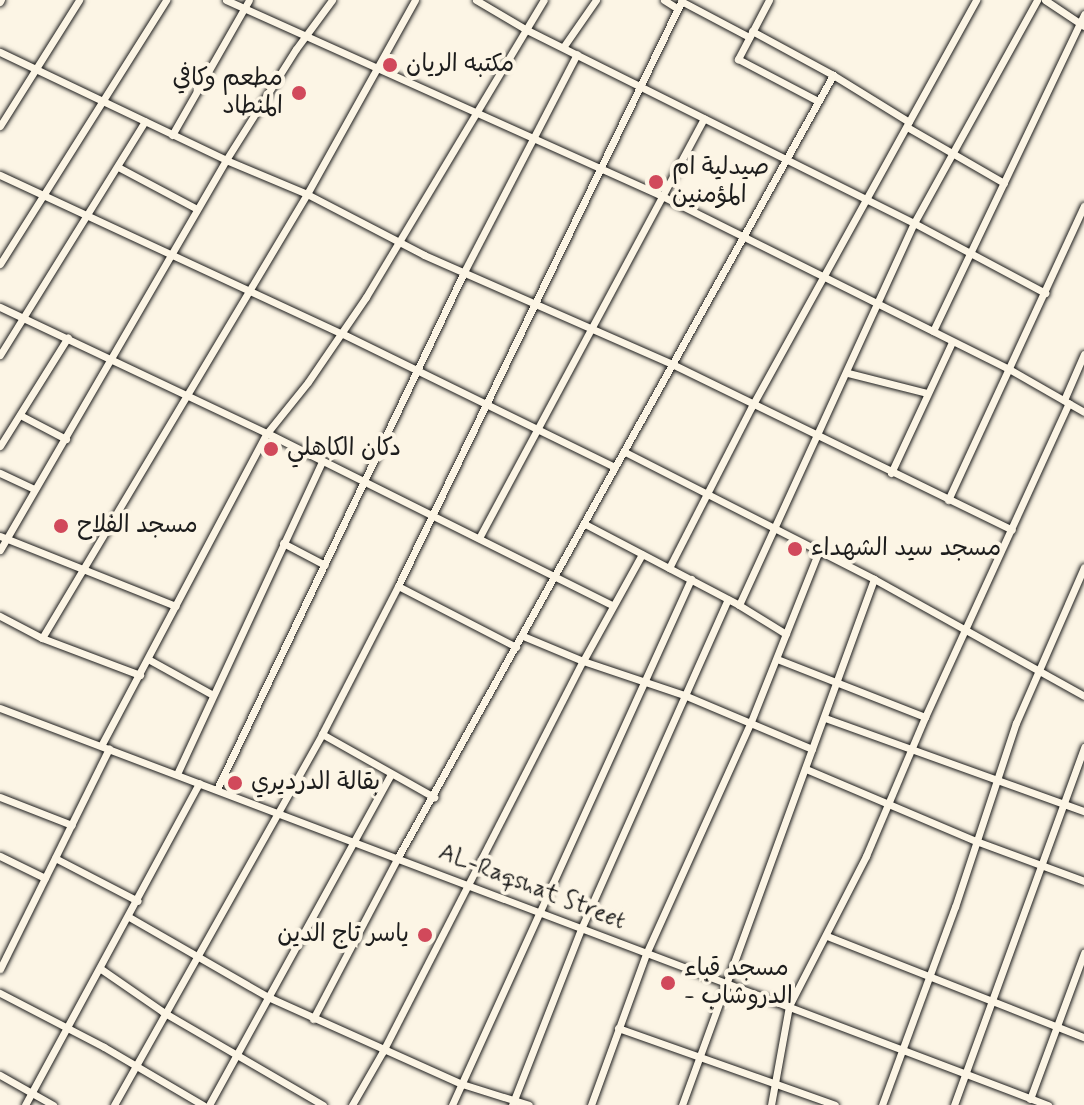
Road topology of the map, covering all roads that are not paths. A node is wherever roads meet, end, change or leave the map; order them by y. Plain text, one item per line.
1 (79, 0) edge
2 (166, 0) edge
3 (226, 0) edge
4 (249, 0) edge
5 (332, 0) edge
6 (415, 0) edge
7 (476, 0) edge
8 (544, 0) edge
9 (596, 0) edge
10 (664, 0) edge
11 (769, 0) edge
12 (976, 0) edge
13 (1037, 0) edge
14 (1045, 0) edge
15 (680, 3) edge
16 (244, 8) junction
17 (1084, 14) edge
18 (1082, 24) edge
19 (527, 30) junction
20 (750, 34) junction
21 (305, 37) junction
22 (564, 46) junction
23 (0, 52) edge
24 (577, 54) junction
25 (35, 69) junction
26 (376, 69) junction
27 (833, 75) junction
28 (641, 86) junction
29 (102, 100) junction
30 (818, 101) junction
31 (475, 114) junction
32 (704, 118) junction
33 (145, 121) junction
34 (908, 125) junction
35 (0, 126) edge
36 (172, 135) junction
37 (531, 139) junction
38 (952, 152) junction
39 (786, 158) junction
40 (226, 160) junction
41 (118, 167) junction
42 (600, 168) junction
43 (0, 175) edge
44 (1004, 183) junction
45 (307, 194) junction
46 (660, 195) junction
47 (43, 197) junction
48 (866, 200) junction
49 (1084, 206) edge
50 (197, 209) junction
51 (87, 217) junction
52 (914, 223) junction
53 (744, 237) junction
54 (397, 242) junction
55 (971, 255) junction
56 (169, 256) junction
57 (0, 264) edge
58 (465, 270) junction
59 (824, 277) junction
60 (248, 292) junction
61 (1045, 293) junction
62 (535, 302) junction
63 (878, 303) junction
64 (0, 307) edge
65 (22, 316) junction
66 (591, 327) junction
67 (933, 331) junction
68 (341, 333) junction
69 (68, 337) junction
70 (952, 342) junction
71 (1, 350) edge
72 (1084, 354) edge
73 (111, 358) junction
74 (672, 364) junction
75 (1009, 369) junction
76 (417, 372) junction
77 (848, 373) junction
78 (927, 393) junction
79 (187, 394) junction
80 (1066, 402) junction
81 (487, 403) junction
82 (752, 406) junction
83 (1084, 412) edge
84 (20, 415) junction
85 (537, 427) junction
86 (267, 433) junction
87 (818, 436) junction
88 (66, 439) junction
89 (0, 446) edge
90 (625, 452) junction
91 (322, 461) junction
92 (615, 467) junction
93 (0, 473) edge
94 (891, 473) junction
95 (364, 483) junction
96 (35, 489) junction
97 (707, 493) junction
98 (948, 500) junction
99 (432, 515) junction
100 (585, 524) junction
101 (774, 528) junction
102 (1012, 530) junction
103 (3, 537) edge
104 (479, 538) junction
105 (283, 543) junction
106 (0, 550) edge
107 (819, 551) junction
108 (642, 554) junction
109 (325, 565) junction
110 (82, 568) junction
111 (669, 568) junction
112 (1083, 570) edge
113 (557, 577) junction
114 (691, 579) junction
115 (874, 579) junction
116 (398, 586) junction
117 (728, 599) junction
118 (612, 605) junction
119 (739, 605) junction
120 (176, 606) junction
121 (0, 616) edge
122 (965, 628) junction
123 (786, 634) junction
124 (523, 636) junction
125 (42, 638) junction
126 (516, 647) junction
127 (148, 659) junction
128 (777, 659) junction
129 (583, 661) junction
130 (1037, 668) junction
131 (140, 675) junction
132 (644, 680) junction
133 (837, 683) junction
134 (213, 695) junction
135 (684, 695) junction
136 (1084, 696) edge
137 (0, 708) edge
138 (925, 717) junction
139 (825, 718) junction
140 (750, 724) junction
141 (322, 734) junction
142 (106, 746) junction
143 (1084, 747) edge
144 (812, 749) junction
145 (911, 749) junction
146 (806, 769) junction
147 (177, 774) junction
148 (391, 774) junction
149 (998, 779) junction
150 (199, 783) junction
151 (217, 789) junction
152 (0, 797) edge
153 (434, 797) junction
154 (1063, 803) junction
155 (887, 805) junction
156 (277, 811) junction
157 (1084, 811) edge
158 (72, 825) junction
159 (356, 841) junction
160 (976, 841) junction
161 (0, 856) edge
162 (398, 857) junction
163 (55, 858) junction
164 (1042, 865) junction
165 (45, 878) junction
166 (1084, 881) edge
167 (471, 885) junction
168 (138, 901) junction
169 (539, 912) junction
170 (129, 917) junction
171 (581, 929) junction
172 (827, 936) junction
173 (1084, 953) edge
174 (646, 954) junction
175 (3, 956) edge
176 (195, 957) junction
177 (0, 969) edge
178 (101, 969) junction
179 (928, 977) junction
180 (726, 982) junction
181 (0, 993) edge
182 (268, 997) junction
183 (990, 999) junction
184 (789, 1006) junction
185 (163, 1012) junction
186 (313, 1019) junction
187 (1058, 1027) junction
188 (70, 1028) junction
189 (618, 1028) junction
190 (1084, 1037) edge
191 (901, 1050) junction
192 (383, 1051) junction
193 (238, 1056) junction
194 (698, 1058) junction
195 (135, 1067) junction
196 (0, 1075) edge
197 (965, 1076) junction
198 (773, 1083) junction
199 (462, 1084) junction
200 (32, 1094) junction
201 (1030, 1099) junction
202 (513, 1103) edge
203 (25, 1105) edge
204 (53, 1105) edge
205 (114, 1105) edge
206 (203, 1105) edge
207 (209, 1105) edge
208 (323, 1105) edge
209 (352, 1105) edge
210 (452, 1105) edge
211 (529, 1105) edge
212 (591, 1105) edge
213 (682, 1105) edge
214 (771, 1105) edge
215 (835, 1105) edge
216 (882, 1105) edge
217 (954, 1105) edge
218 (1047, 1105) edge

1 - 25 street
2 - 29 street
3 - 16 street
4 - 16 street
5 - 21 street
6 - 26 street
7 - 19 street
8 - 19 street
9 - 22 street
10 - 15 street
11 - 20 street
12 - 34 street
13 - 38 street
14 - 18 street
15 - 20 street
15 - 28 street
16 - 21 street
16 - 36 street
17 - 18 street
18 - 44 street
19 - 22 street
19 - 31 street
20 - 27 street
20 - 30 street
21 - 26 street
21 - 40 street
22 - 24 street
23 - 25 street
24 - 28 street
24 - 37 street
25 - 29 street
25 - 35 street
26 - 31 street
26 - 45 street
27 - 30 street
27 - 34 street
28 - 32 street
28 - 42 street
29 - 33 street
29 - 47 street
30 - 39 street
31 - 37 street
31 - 54 street
32 - 39 street
32 - 46 street
33 - 36 street
33 - 41 street
34 - 38 street
34 - 48 street
36 - 40 street
37 - 42 street
37 - 58 street
38 - 44 street
38 - 52 street
39 - 48 street
39 - 53 street
40 - 45 street
40 - 50 street
41 - 50 street
41 - 51 street
42 - 46 street
42 - 62 street
43 - 47 street
44 - 55 street
45 - 54 street
45 - 60 street
46 - 53 street
46 - 66 street
47 - 51 street
47 - 57 street
48 - 52 street
48 - 59 street
49 - 61 street
50 - 56 street
51 - 56 street
51 - 65 street
52 - 55 street
52 - 63 street
53 - 59 street
53 - 74 street
54 - 58 street
54 - 68 street
55 - 61 street
55 - 67 street
56 - 60 street
56 - 73 street
58 - 62 street
58 - 76 street
59 - 63 street
59 - 82 street
60 - 68 street
60 - 79 street
61 - 75 street
62 - 66 street
62 - 81 street
63 - 67 street
63 - 77 street
64 - 65 street
65 - 69 street
65 - 71 street
66 - 74 street
66 - 85 street
67 - 70 street
68 - 76 street
68 - 86 street
69 - 73 street
69 - 84 street
70 - 75 street
70 - 78 street
72 - 80 street
73 - 79 street
73 - 88 street
74 - 82 street
74 - 90 street
75 - 80 street
75 - 98 street
76 - 81 street
76 - 95 street
77 - 78 street
77 - 87 street
78 - 94 street
79 - 86 street
79 - 110 street
80 - 83 street
80 - 102 street
81 - 85 street
81 - 99 street
82 - 87 street
82 - 97 street
84 - 88 street
84 - 89 street
85 - 92 street
85 - 104 street
86 - 91 street
86 - 120 street
87 - 94 street
87 - 101 street
88 - 96 street
90 - 92 street
90 - 97 street
91 - 95 street
91 - 105 street
92 - 100 street
93 - 96 street
94 - 98 street
95 - 99 street
95 - 109 street
96 - 103 street
97 - 101 street
97 - 111 street
98 - 102 street
99 - 104 street
99 - 116 street
100 - 108 street
100 - 113 street
101 - 107 street
101 - 119 street
102 - 122 street
103 - 106 street
103 - 110 street
104 - 113 street
105 - 109 street
105 - 134 street
107 - 115 street
107 - 123 street
108 - 111 street
108 - 118 street
109 - 151 street
110 - 120 street
110 - 125 street
111 - 114 street
112 - 130 street
113 - 118 street
113 - 124 street
114 - 117 street
114 - 132 street
115 - 122 street
115 - 133 street
116 - 126 street
116 - 141 street
117 - 119 street
117 - 135 street
118 - 129 street
119 - 123 street
120 - 127 street
121 - 125 street
122 - 130 street
122 - 138 street
123 - 128 street
124 - 126 street
124 - 129 street
125 - 131 street
126 - 153 street
127 - 131 street
127 - 134 street
128 - 133 street
128 - 140 street
129 - 132 street
129 - 167 street
130 - 136 street
130 - 149 street
131 - 142 street
132 - 135 street
132 - 169 street
133 - 138 street
133 - 139 street
134 - 147 street
135 - 140 street
135 - 171 street
137 - 142 street, AL-Raqshat Street
138 - 145 street
139 - 144 street
139 - 145 street
140 - 144 street
140 - 174 street
141 - 148 street
141 - 156 street
142 - 147 street, AL-Raqshat Street
142 - 158 street
143 - 154 street
144 - 146 street
145 - 149 street
145 - 155 street
146 - 155 street
146 - 180 street
147 - 150 street, AL-Raqshat Street
148 - 153 street
148 - 159 street
149 - 154 street
149 - 160 street
150 - 151 street, AL-Raqshat Street
150 - 168 street
151 - 156 street, AL-Raqshat Street
152 - 158 street
153 - 162 street
154 - 157 street
154 - 164 street
155 - 160 street
155 - 172 street
156 - 159 street, AL-Raqshat Street
156 - 176 street
158 - 163 street
159 - 162 street, AL-Raqshat Street
159 - 182 street
160 - 164 street
160 - 179 street
161 - 165 street
162 - 167 street, AL-Raqshat Street
162 - 186 street
163 - 165 street
163 - 168 street
164 - 166 street
164 - 183 street
165 - 175 street
167 - 169 street, AL-Raqshat Street
167 - 192 street
168 - 170 street
169 - 171 street, AL-Raqshat Street
169 - 199 street
170 - 176 street
170 - 178 street
171 - 174 street, AL-Raqshat Street
171 - 202 street
172 - 179 street
172 - 184 street
173 - 187 street
174 - 180 street, AL-Raqshat Street
174 - 189 street
175 - 177 street
176 - 182 street
176 - 185 street
178 - 185 street
178 - 188 street
179 - 183 street
179 - 191 street
180 - 184 street, AL-Raqshat Street
180 - 194 street
181 - 188 street
182 - 186 street
182 - 193 street
183 - 187 street
183 - 197 street
184 - 191 street, AL-Raqshat Street
184 - 198 street
185 - 193 street
185 - 195 street
186 - 192 street
187 - 190 street
187 - 201 street
188 - 195 street
188 - 200 street
189 - 194 street
189 - 212 street
191 - 197 street, AL-Raqshat Street
191 - 216 street
192 - 199 street
192 - 209 street
193 - 207 street
193 - 208 street
194 - 198 street
194 - 213 street
195 - 205 street
195 - 206 street
196 - 200 street
197 - 201 street, AL-Raqshat Street
197 - 217 street
198 - 214 street
198 - 215 street
199 - 202 street
199 - 210 street
200 - 203 street
200 - 204 street
201 - 218 street, AL-Raqshat Street
202 - 211 street

